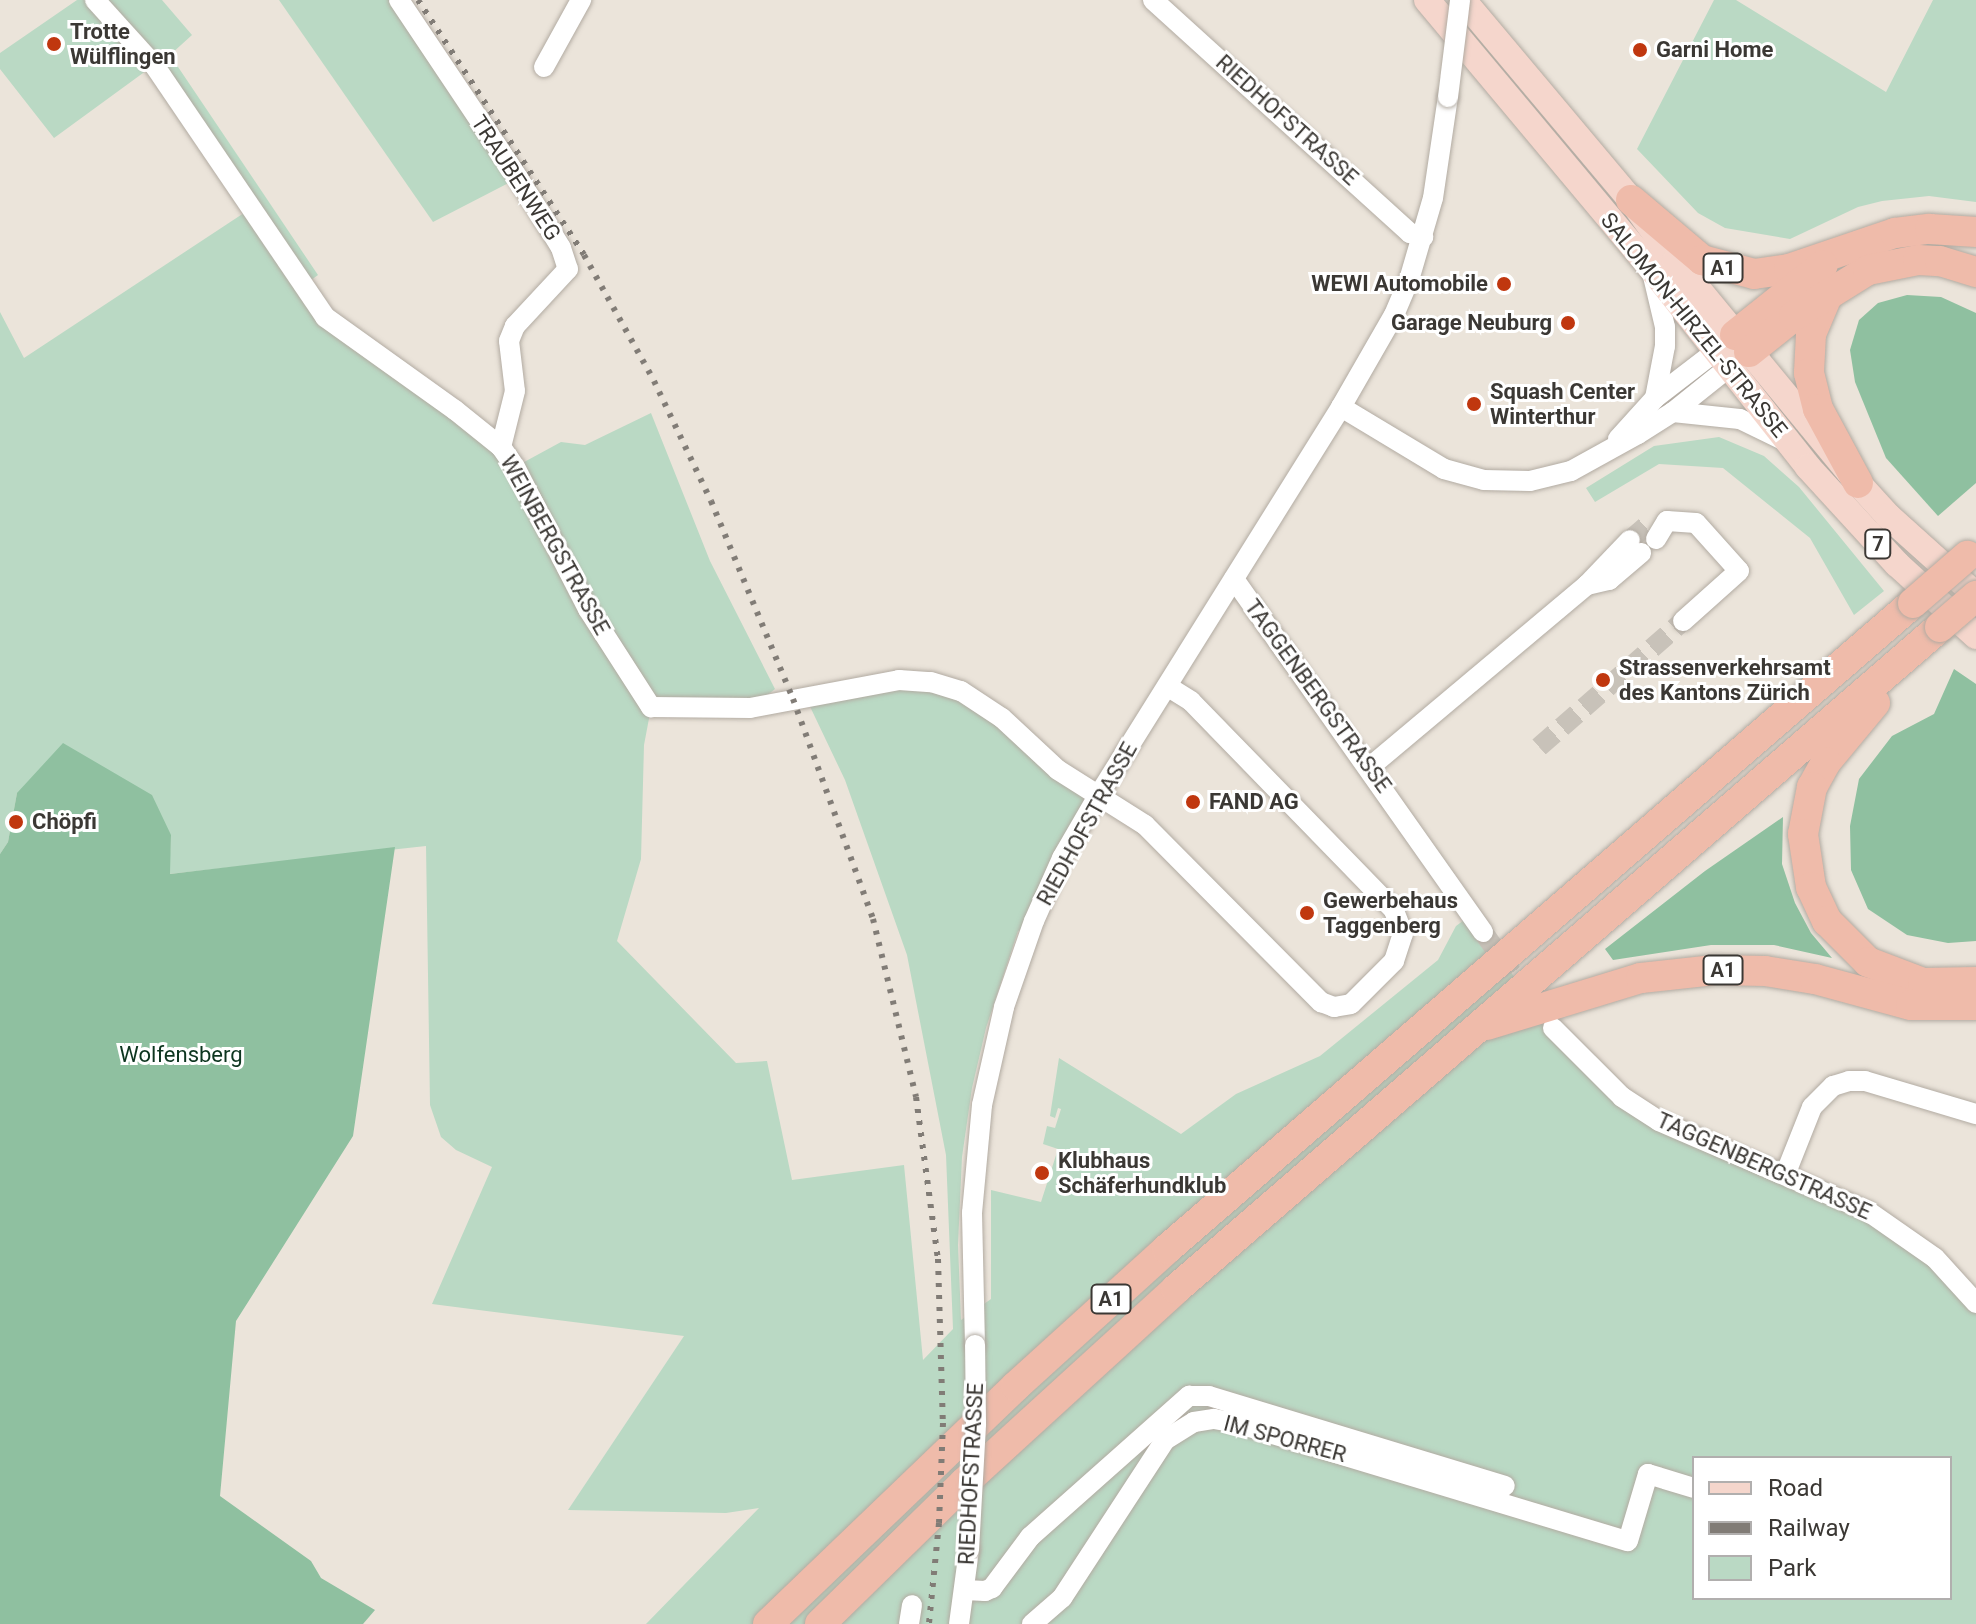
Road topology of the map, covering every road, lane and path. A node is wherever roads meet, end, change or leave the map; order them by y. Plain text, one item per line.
1 (95, 0) edge
2 (399, 0) edge
3 (581, 0) edge
4 (1153, 0) edge
5 (1427, 0) edge
6 (1462, 0) edge
7 (544, 67) dead end
8 (1631, 200) junction
9 (1976, 232) edge
10 (1423, 237) junction
11 (1836, 254) junction
12 (1651, 268) junction
13 (1976, 272) edge
14 (1828, 294) junction
15 (1733, 351) junction
16 (1655, 398) junction
17 (1341, 407) junction
18 (1673, 412) junction
19 (1790, 444) junction
20 (501, 447) junction
21 (1610, 448) junction
22 (1858, 483) junction
23 (1973, 548) edge
24 (1234, 579) junction
25 (1976, 595) edge
26 (1683, 621) tunnel mouth
27 (1934, 633) junction
28 (1976, 636) edge
29 (1167, 686) junction
30 (1370, 767) junction
31 (1104, 800) junction
32 (1483, 932) tunnel mouth
33 (1976, 982) edge
34 (1976, 1005) edge
35 (1553, 1028) dead end
36 (1473, 1029) junction
37 (1976, 1114) edge
38 (1785, 1175) junction
39 (1976, 1303) edge
40 (1505, 1486) dead end
41 (1692, 1487) edge
42 (965, 1590) junction
43 (768, 1624) edge
44 (820, 1624) edge
45 (959, 1624) edge
46 (1032, 1624) edge

1 - 20 street, WEINBERGSTRASSE
2 - 20 street, TRAUBENWEG
3 - 7 street
4 - 10 street, RIEDHOFSTRASSE
5 - 12 main road, SALOMON-HIRZEL-STRASSE / 7
6 - 8 main road, SALOMON-HIRZEL-STRASSE / 7
6 - 10 street, RIEDHOFSTRASSE, bridge
8 - 11 highway, A1
8 - 15 main road, SALOMON-HIRZEL-STRASSE / 7
9 - 11 highway, A1
10 - 17 street, RIEDHOFSTRASSE
11 - 15 highway, A1
12 - 15 main road, SALOMON-HIRZEL-STRASSE / 7
12 - 16 street
13 - 14 highway
14 - 15 highway
14 - 22 highway
15 - 16 street
15 - 18 street
15 - 19 main road, SALOMON-HIRZEL-STRASSE / 7
15 - 22 main road, SALOMON-HIRZEL-STRASSE / 7
16 - 21 street
17 - 21 street
17 - 24 street, RIEDHOFSTRASSE
18 - 19 street
18 - 21 street
19 - 28 main road, SALOMON-HIRZEL-STRASSE / 7
20 - 31 street, WEINBERGSTRASSE
22 - 25 main road, SALOMON-HIRZEL-STRASSE / 7
23 - 43 highway, A1, bridge
24 - 29 street, RIEDHOFSTRASSE
24 - 30 street, TAGGENBERGSTRASSE
25 - 27 highway, A1, bridge
26 - 30 street
27 - 33 highway, A1
27 - 36 highway, A1
29 - 31 street, RIEDHOFSTRASSE
29 - 31 street
30 - 32 street, TAGGENBERGSTRASSE
31 - 42 street, RIEDHOFSTRASSE, bridge
34 - 36 highway, A1
35 - 38 street, TAGGENBERGSTRASSE
36 - 44 highway, A1
37 - 38 street
38 - 39 street, TAGGENBERGSTRASSE
40 - 42 street
41 - 46 street, IM SPORRER
42 - 45 street, RIEDHOFSTRASSE

